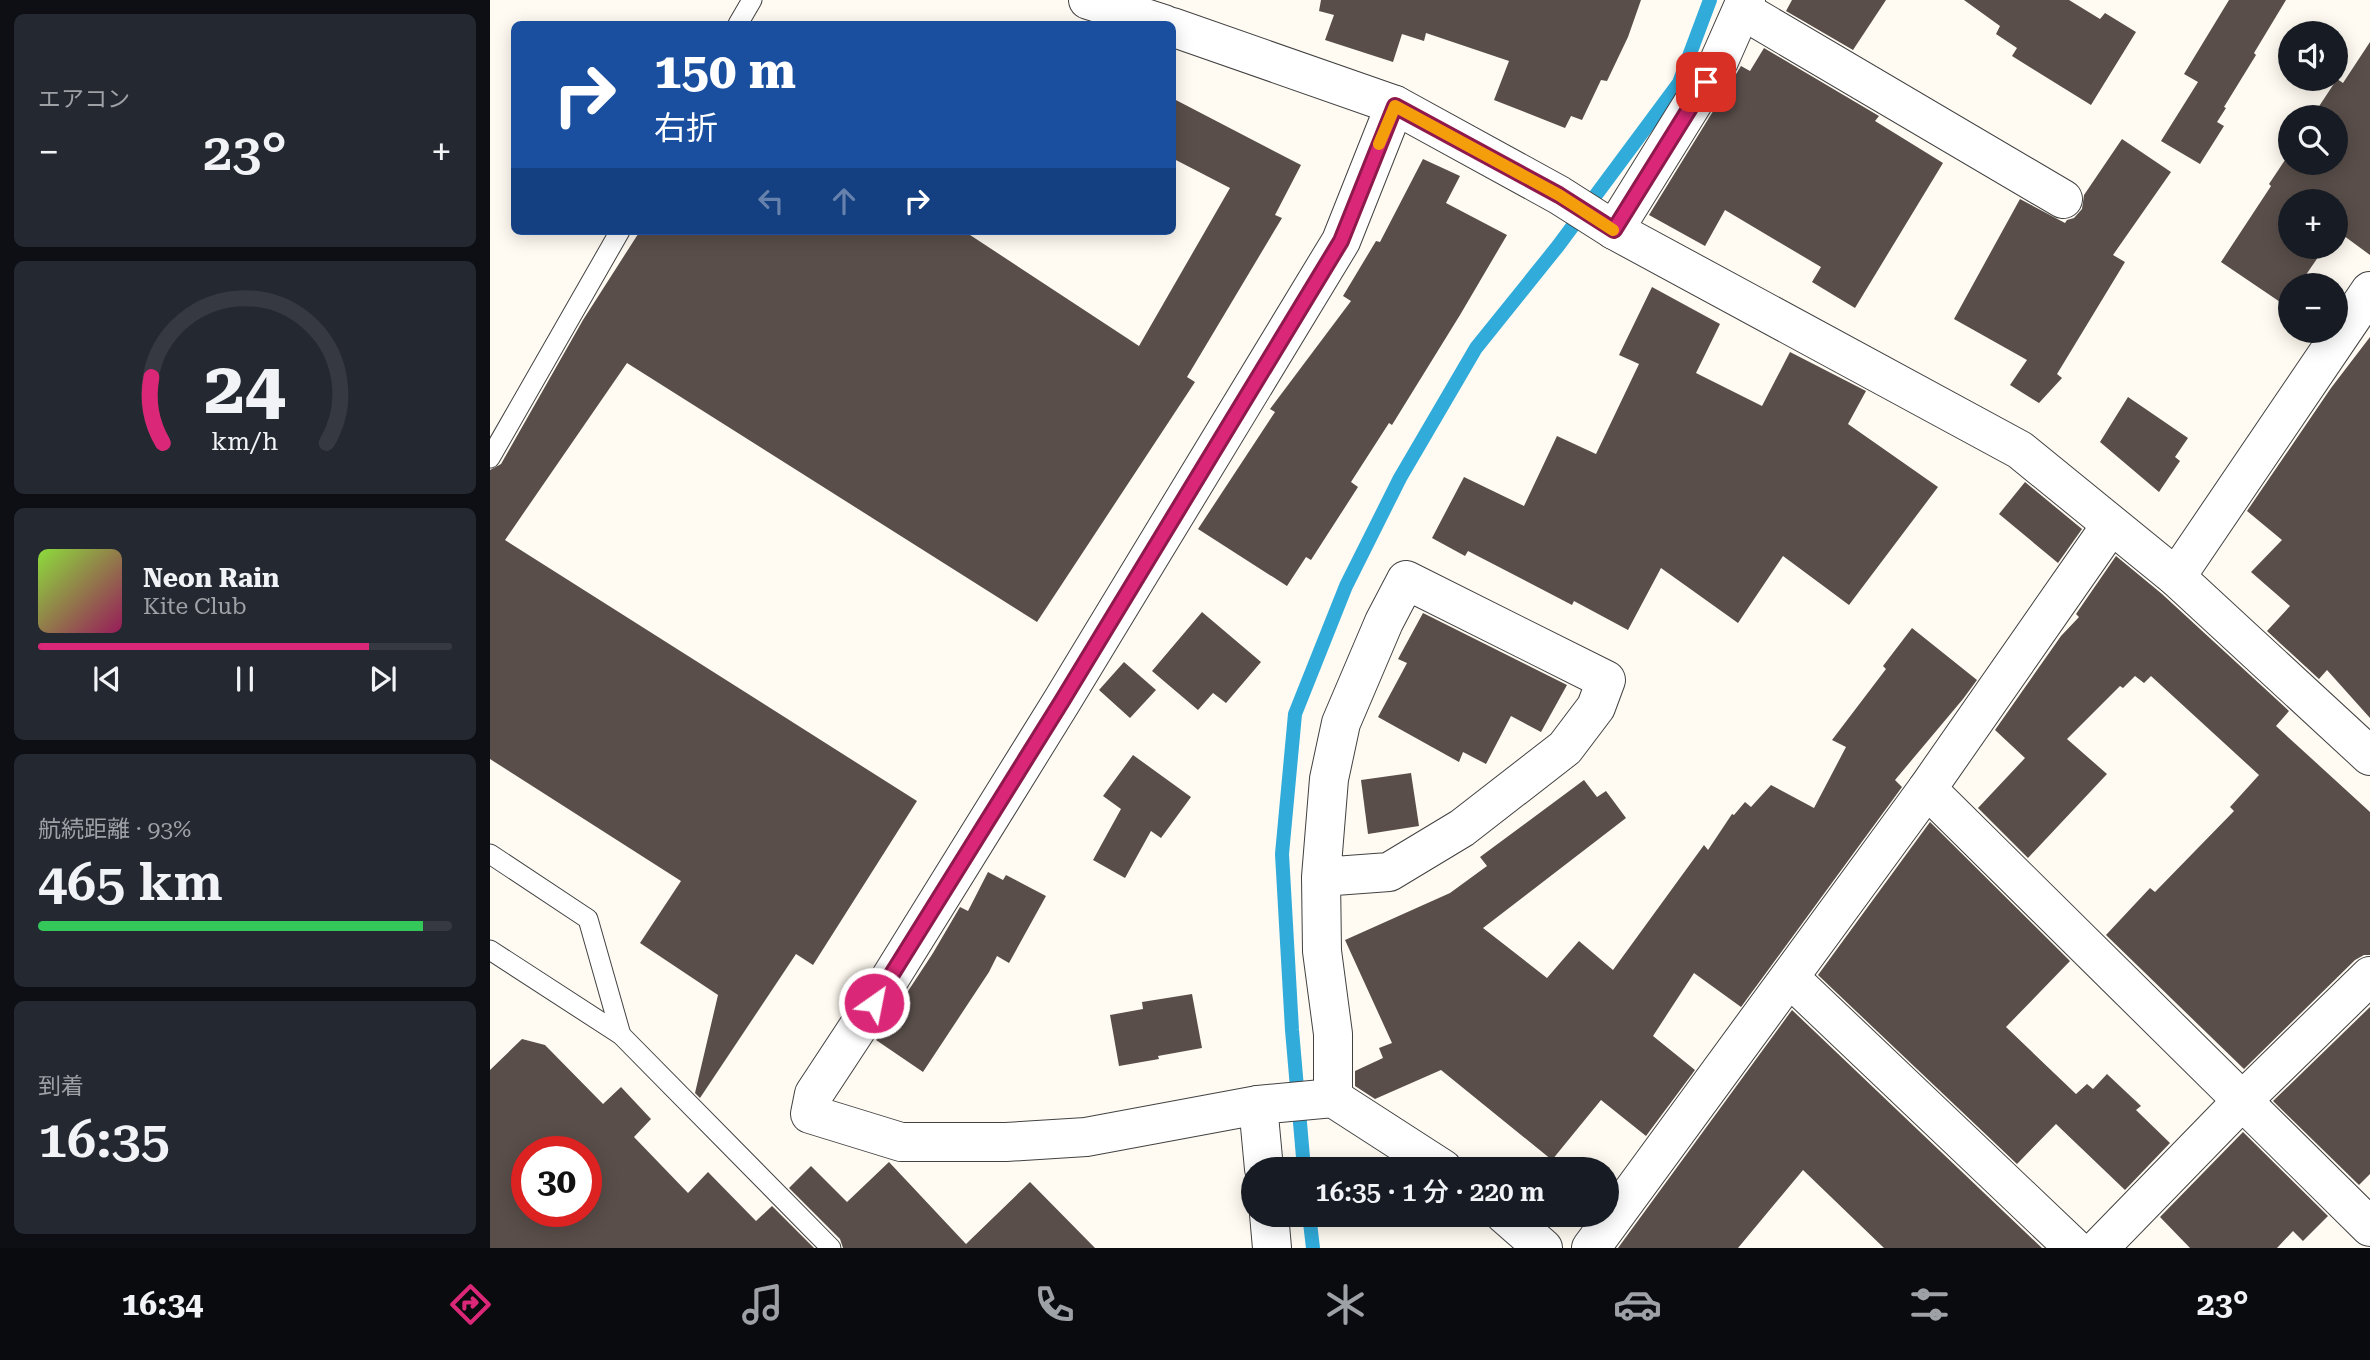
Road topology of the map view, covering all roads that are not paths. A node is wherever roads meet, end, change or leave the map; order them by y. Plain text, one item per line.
1 (752, 0) edge
2 (1088, 0) edge
3 (1744, 5) edge
4 (740, 21) edge
5 (1154, 21) edge
6 (1176, 28) edge
7 (1395, 106) junction
8 (2063, 199) dead end
9 (1606, 225) junction
10 (618, 235) edge
11 (2370, 291) edge
12 (490, 458) edge
13 (2111, 525) junction
14 (2176, 577) junction
15 (2370, 756) edge
16 (1927, 789) junction
17 (490, 853) edge
18 (1321, 877) junction
19 (490, 950) edge
20 (2370, 976) edge
21 (1790, 978) junction
22 (621, 1035) junction
23 (1333, 1098) junction
24 (2243, 1100) junction
25 (1258, 1105) junction
26 (1263, 1157) edge
27 (1424, 1157) edge
28 (1270, 1227) edge
29 (1519, 1227) edge
30 (2370, 1227) edge
31 (831, 1248) edge
32 (1272, 1248) edge
33 (1542, 1248) edge
34 (1591, 1248) edge
35 (2074, 1248) edge
36 (2099, 1248) edge

1 - 4 lane
2 - 5 street
3 - 8 street
3 - 9 street
6 - 7 street
7 - 9 street
7 - 25 street
9 - 13 street
10 - 12 lane
11 - 14 street
13 - 14 street
13 - 16 street
14 - 15 street
16 - 21 street
16 - 24 street
17 - 22 lane
18 - 18 street
18 - 23 street
19 - 22 lane
20 - 24 street
21 - 34 street
21 - 35 street
22 - 31 lane
23 - 25 street
23 - 27 street
24 - 30 street
24 - 36 street
25 - 26 street
28 - 32 street
29 - 33 street

